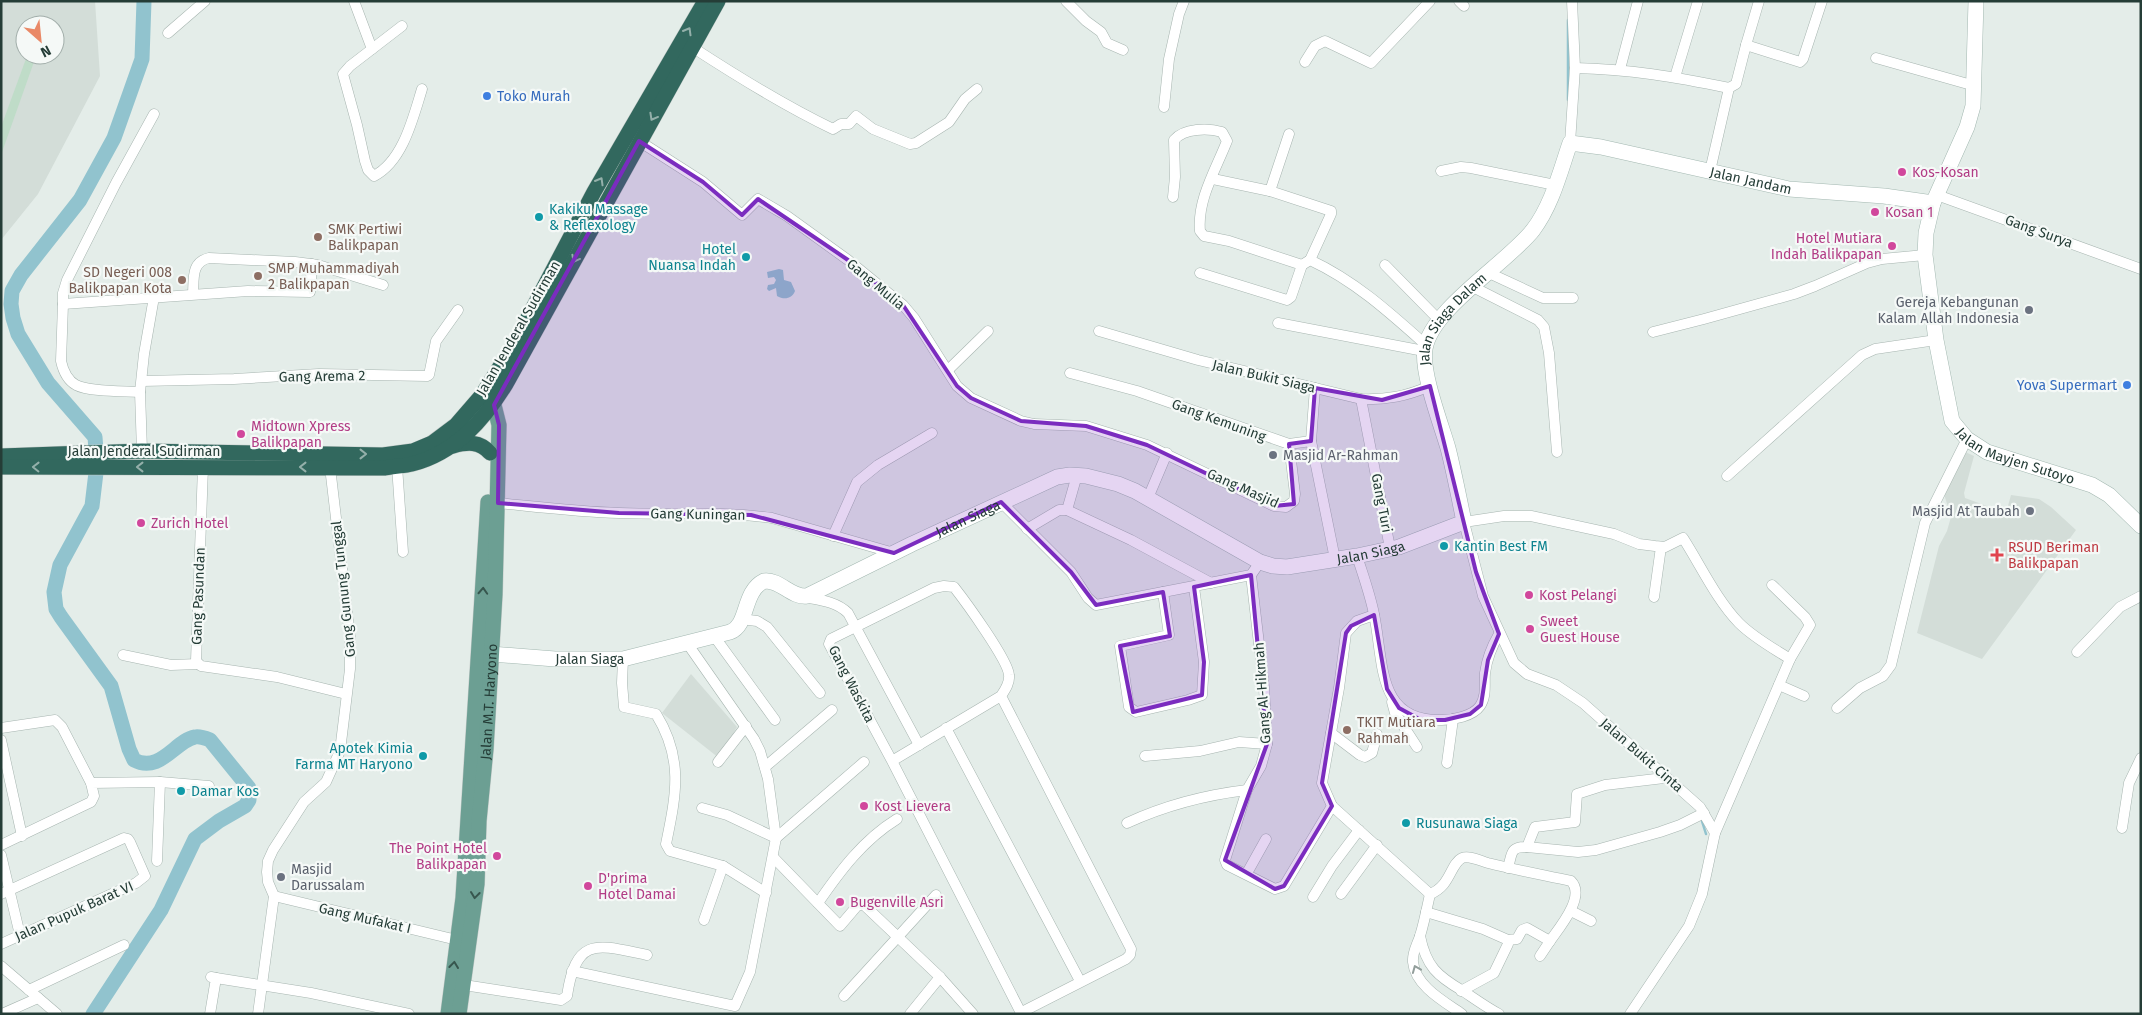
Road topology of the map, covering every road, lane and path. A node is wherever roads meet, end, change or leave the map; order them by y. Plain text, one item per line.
1 (204, 1) edge
2 (354, 1) edge
3 (718, 1) edge
4 (1066, 1) edge
5 (1184, 1) edge
6 (1430, 1) edge
7 (1572, 1) edge
8 (1638, 1) edge
9 (1698, 1) edge
10 (1759, 1) edge
11 (1822, 1) edge
12 (1976, 1) edge
13 (702, 2) edge
14 (402, 26) dead end
15 (168, 33) dead end
16 (1746, 44) junction
17 (692, 47) junction
18 (372, 49) junction
19 (1123, 50) dead end
20 (1876, 58) dead end
21 (1305, 62) dead end
22 (1575, 68) junction
23 (1620, 69) junction
24 (1675, 77) junction
25 (1975, 86) junction
26 (1729, 88) junction
27 (422, 89) dead end
28 (977, 89) dead end
29 (1164, 107) dead end
30 (154, 114) dead end
31 (1289, 134) dead end
32 (639, 142) junction
33 (1570, 143) junction
34 (1440, 171) dead end
35 (1710, 171) junction
36 (1212, 179) junction
37 (1555, 185) junction
38 (1270, 191) junction
39 (1173, 197) dead end
40 (1935, 199) junction
41 (1925, 255) junction
42 (1306, 262) junction
43 (312, 264) junction
44 (1385, 265) dead end
45 (2141, 269) edge
46 (1200, 273) dead end
47 (1489, 273) junction
48 (383, 285) dead end
49 (1473, 287) junction
50 (193, 294) junction
51 (154, 297) junction
52 (1573, 298) dead end
53 (63, 304) junction
54 (458, 310) dead end
55 (1439, 320) junction
56 (1278, 323) dead end
57 (988, 331) dead end
58 (1099, 331) dead end
59 (1652, 332) dead end
60 (1936, 340) junction
61 (1425, 348) junction
62 (948, 370) junction
63 (1070, 373) dead end
64 (142, 381) junction
65 (1430, 386) junction
66 (1316, 388) junction
67 (140, 392) junction
68 (1361, 399) junction
69 (488, 400) junction
70 (470, 409) junction
71 (482, 419) junction
72 (932, 433) dead end
73 (1966, 439) junction
74 (1311, 441) junction
75 (1289, 444) junction
76 (452, 446) junction
77 (142, 451) junction
78 (1557, 452) dead end
79 (490, 453) junction
80 (1167, 453) junction
81 (1, 456) edge
82 (121, 459) junction
83 (69, 460) junction
84 (396, 466) junction
85 (1, 467) edge
86 (203, 467) junction
87 (330, 467) junction
88 (1077, 475) junction
89 (1727, 476) dead end
90 (1148, 498) junction
91 (1001, 502) junction
92 (498, 503) junction
93 (1067, 510) junction
94 (1464, 522) junction
95 (2141, 526) edge
96 (1027, 529) junction
97 (832, 536) junction
98 (1662, 547) junction
99 (1390, 548) junction
100 (403, 552) dead end
101 (894, 553) junction
102 (1357, 556) junction
103 (1335, 559) junction
104 (1260, 562) junction
105 (1251, 575) junction
106 (1211, 583) junction
107 (1772, 585) dead end
108 (1194, 587) junction
109 (1163, 592) junction
110 (2141, 596) edge
111 (800, 597) junction
112 (1654, 597) dead end
113 (1374, 615) junction
114 (742, 619) junction
115 (856, 626) junction
116 (1499, 634) junction
117 (714, 636) junction
118 (686, 644) junction
119 (2077, 652) dead end
120 (491, 654) junction
121 (124, 655) dead end
122 (623, 659) junction
123 (1790, 659) junction
124 (198, 664) junction
125 (1779, 684) junction
126 (820, 693) dead end
127 (346, 694) junction
128 (1001, 696) junction
129 (1804, 696) dead end
130 (1392, 699) junction
131 (1837, 708) dead end
132 (832, 710) dead end
133 (1453, 719) junction
134 (775, 720) dead end
135 (746, 726) junction
136 (1, 728) edge
137 (946, 728) junction
138 (1331, 733) junction
139 (1377, 734) dead end
140 (1, 740) edge
141 (1267, 744) junction
142 (919, 745) junction
143 (1417, 747) dead end
144 (1145, 756) dead end
145 (2141, 758) edge
146 (892, 761) junction
147 (718, 762) dead end
148 (864, 762) dead end
149 (1447, 763) dead end
150 (765, 767) junction
151 (1664, 778) junction
152 (90, 782) junction
153 (160, 782) junction
154 (209, 786) dead end
155 (1247, 790) junction
156 (1332, 806) junction
157 (702, 808) dead end
158 (1704, 813) junction
159 (897, 819) dead end
160 (1127, 823) dead end
161 (2122, 828) dead end
162 (1359, 830) junction
163 (1715, 833) junction
164 (22, 836) junction
165 (776, 838) junction
166 (1266, 839) dead end
167 (1, 845) edge
168 (1377, 846) junction
169 (1527, 847) junction
170 (1, 856) edge
171 (773, 857) junction
172 (157, 861) dead end
173 (723, 866) junction
174 (1508, 868) junction
175 (1247, 873) junction
176 (5, 893) edge
177 (766, 893) junction
178 (1341, 894) dead end
179 (1430, 894) junction
180 (936, 895) dead end
181 (274, 896) junction
182 (1313, 897) dead end
183 (818, 903) junction
184 (1571, 911) junction
185 (1426, 912) junction
186 (704, 920) dead end
187 (1591, 920) dead end
188 (20, 935) junction
189 (1420, 935) junction
190 (898, 937) junction
191 (457, 940) junction
192 (1508, 940) junction
193 (1550, 941) junction
194 (1, 944) edge
195 (124, 945) dead end
196 (647, 955) dead end
197 (1540, 956) dead end
198 (1, 966) edge
199 (572, 971) junction
200 (1439, 976) junction
201 (940, 977) junction
202 (1080, 981) junction
203 (262, 984) junction
204 (464, 985) junction
205 (1428, 987) junction
206 (29, 990) junction
207 (1461, 990) junction
208 (844, 996) dead end
209 (38, 998) junction
210 (1629, 1012) edge
211 (2, 1014) edge
212 (57, 1014) edge
213 (210, 1014) edge
214 (258, 1014) edge
215 (409, 1014) edge
216 (448, 1014) edge
217 (459, 1014) edge
218 (910, 1014) edge
219 (973, 1014) edge
220 (1462, 1014) edge
221 (1499, 1014) edge

1 - 15 street
2 - 18 street
3 - 17 highway, Jalan Jenderal Sudirman
4 - 19 street
5 - 29 street
6 - 21 street
7 - 22 street
8 - 23 street
9 - 24 street
10 - 16 street
11 - 16 street
12 - 25 street, Jalan Mayjen Sutoyo
69 -> 13 highway, Jalan Jenderal Sudirman
14 - 18 street
16 - 26 street
17 - 28 street
17 -> 32 highway, Jalan Jenderal Sudirman
18 - 27 street
20 - 25 street
22 - 23 street
22 - 33 street
23 - 24 street
24 - 26 street
25 - 40 street, Jalan Mayjen Sutoyo
26 - 35 street
30 - 53 street
31 - 38 street
32 - 62 street, Gang Mulia
32 -> 69 highway, Jalan Jenderal Sudirman
33 - 35 street, Jalan Jandam
33 - 37 street, Jalan Siaga Dalam
34 - 37 street
35 - 40 street, Jalan Jandam
36 - 38 street
36 - 39 street
36 - 42 street
37 - 47 street, Jalan Siaga Dalam
38 - 42 street
40 - 41 street, Jalan Mayjen Sutoyo
40 - 45 street, Gang Surya
41 - 59 street
41 - 60 street, Jalan Mayjen Sutoyo
42 - 46 street
42 - 61 street
43 - 48 street
43 - 50 street
43 - 50 street
44 - 55 street
47 - 49 street, Jalan Siaga Dalam
47 - 52 street
49 - 55 street, Jalan Siaga Dalam
49 - 78 street
50 - 51 street
51 - 53 street
51 - 64 street
53 - 67 street
54 - 64 street, Gang Arema 2
55 - 61 street, Jalan Siaga Dalam
56 - 61 street
57 - 62 street
58 - 66 street, Jalan Bukit Siaga
60 - 73 street, Jalan Mayjen Sutoyo
60 - 89 street
61 - 65 street, Jalan Siaga Dalam
62 - 80 street, Gang Mulia
63 - 75 street, Gang Kemuning
64 - 67 street
65 - 68 street, Jalan Bukit Siaga
65 - 94 street, Jalan Siaga Dalam
66 - 68 street, Jalan Bukit Siaga
66 - 74 street
67 - 77 street
68 - 99 street, Gang Turi
69 - 70 highway, Jalan Jenderal Sudirman
69 - 71 highway, Jalan Jenderal Sudirman
69 - 92 main road, Jalan M.T. Haryono
70 - 71 main road
77 -> 70 highway, Jalan Jenderal Sudirman
71 - 76 highway, Jalan Jenderal Sudirman
71 - 79 main road, Jalan M.T. Haryono
72 - 97 street
73 - 95 street, Jalan Mayjen Sutoyo
73 - 131 street
74 - 75 street, Gang Kemuning
74 - 103 street
75 - 80 street, Gang Masjid
76 - 79 highway
76 - 84 highway, Jalan Jenderal Sudirman
77 - 82 highway, Jalan Jenderal Sudirman
191 -> 79 main road, Jalan M.T. Haryono
80 - 90 street
81 - 83 highway, Jalan Jenderal Sudirman
82 - 83 highway, Jalan Jenderal Sudirman
86 -> 82 highway, Jalan Jenderal Sudirman
83 -> 85 highway, Jalan Jenderal Sudirman
84 - 87 highway, Jalan Jenderal Sudirman
84 - 100 street
87 -> 86 highway, Jalan Jenderal Sudirman
86 - 124 street, Gang Pasundan
87 - 127 street, Gang Gunung Tunggal
88 - 90 street, Jalan Siaga
88 - 91 street, Jalan Siaga
88 - 93 street
90 - 104 street, Jalan Siaga
91 - 96 street
91 - 101 street, Jalan Siaga
92 - 97 street, Gang Kuningan
92 - 120 main road, Jalan M.T. Haryono
93 - 96 street
93 - 106 street
94 - 98 street
94 - 99 street, Jalan Siaga
94 - 116 street, Jalan Bukit Cinta
96 - 109 street
97 - 101 street, Gang Kuningan
98 - 112 street
98 - 123 street
99 - 102 street, Jalan Siaga
101 - 111 street, Jalan Siaga
102 - 103 street, Jalan Siaga
102 - 113 street
103 - 104 street, Jalan Siaga
104 - 105 street
105 - 106 street
105 - 141 street, Gang Al-Hikmah
106 - 108 street
107 - 123 street
108 - 109 street
108 - 109 street
110 - 119 street
111 - 114 street
111 - 115 street
113 - 130 street
113 - 138 street
114 - 117 street, Jalan Siaga
114 - 126 street
115 - 128 street
115 - 142 street
115 - 146 street, Gang Waskita
116 - 133 street
116 - 151 street, Jalan Bukit Cinta
117 - 118 street, Jalan Siaga
117 - 134 street
118 - 122 street, Jalan Siaga
118 - 135 street
120 - 122 street, Jalan Siaga
120 -> 204 main road, Jalan M.T. Haryono
121 - 124 street
122 - 173 street
123 - 125 street
124 - 127 street, Gang Pasundan
125 - 129 street
125 - 163 street
127 - 181 street, Gang Gunung Tunggal
128 - 137 street
128 - 202 street
130 - 133 street
130 - 143 street
132 - 150 street
133 - 149 street
135 - 147 street
135 - 150 street
136 - 152 street
137 - 142 street
137 - 202 street
138 - 139 street
138 - 156 street
140 - 164 street
141 - 144 street
141 - 155 street, Gang Al-Hikmah
142 - 146 street
145 - 161 street
146 - 202 street
148 - 165 street
150 - 165 street
151 - 158 street, Jalan Bukit Cinta
151 - 169 street
152 - 153 street
152 - 164 street
153 - 154 street
153 - 172 street
155 - 160 street
155 - 175 street, Gang Al-Hikmah
156 - 162 street
156 - 175 street
157 - 165 street
158 - 163 street, Jalan Bukit Cinta
158 - 169 street
159 - 183 street
162 - 168 street
162 - 182 street
163 - 210 street
164 - 167 street
165 - 171 street
166 - 175 street
168 - 178 street
168 - 179 street
169 - 174 street
170 - 176 street
171 - 177 street
171 - 183 street
173 - 177 street
173 - 186 street
174 - 179 street
174 - 184 street
176 - 188 street
176 - 188 street, Jalan Pupuk Barat VI
177 - 199 street
179 - 185 street
180 - 190 street
181 - 191 street, Gang Mufakat I
181 - 203 street
183 - 190 street
184 - 187 street
184 - 193 street
185 - 189 street
185 - 192 street
188 - 194 street, Jalan Pupuk Barat VI
189 - 200 street
205 -> 189 street
190 - 201 street
190 - 208 street
216 -> 191 main road, Jalan M.T. Haryono
192 - 193 street
192 - 207 street
193 - 197 street
195 - 206 street
196 - 199 street
198 - 206 street
199 - 204 street
200 - 205 street
200 - 207 street
201 - 218 street
201 - 219 street
203 - 213 street
203 - 214 street
203 - 215 street
204 - 217 main road, Jalan M.T. Haryono
205 - 220 street
206 - 209 street
207 - 221 street
209 - 211 street
209 - 212 street

